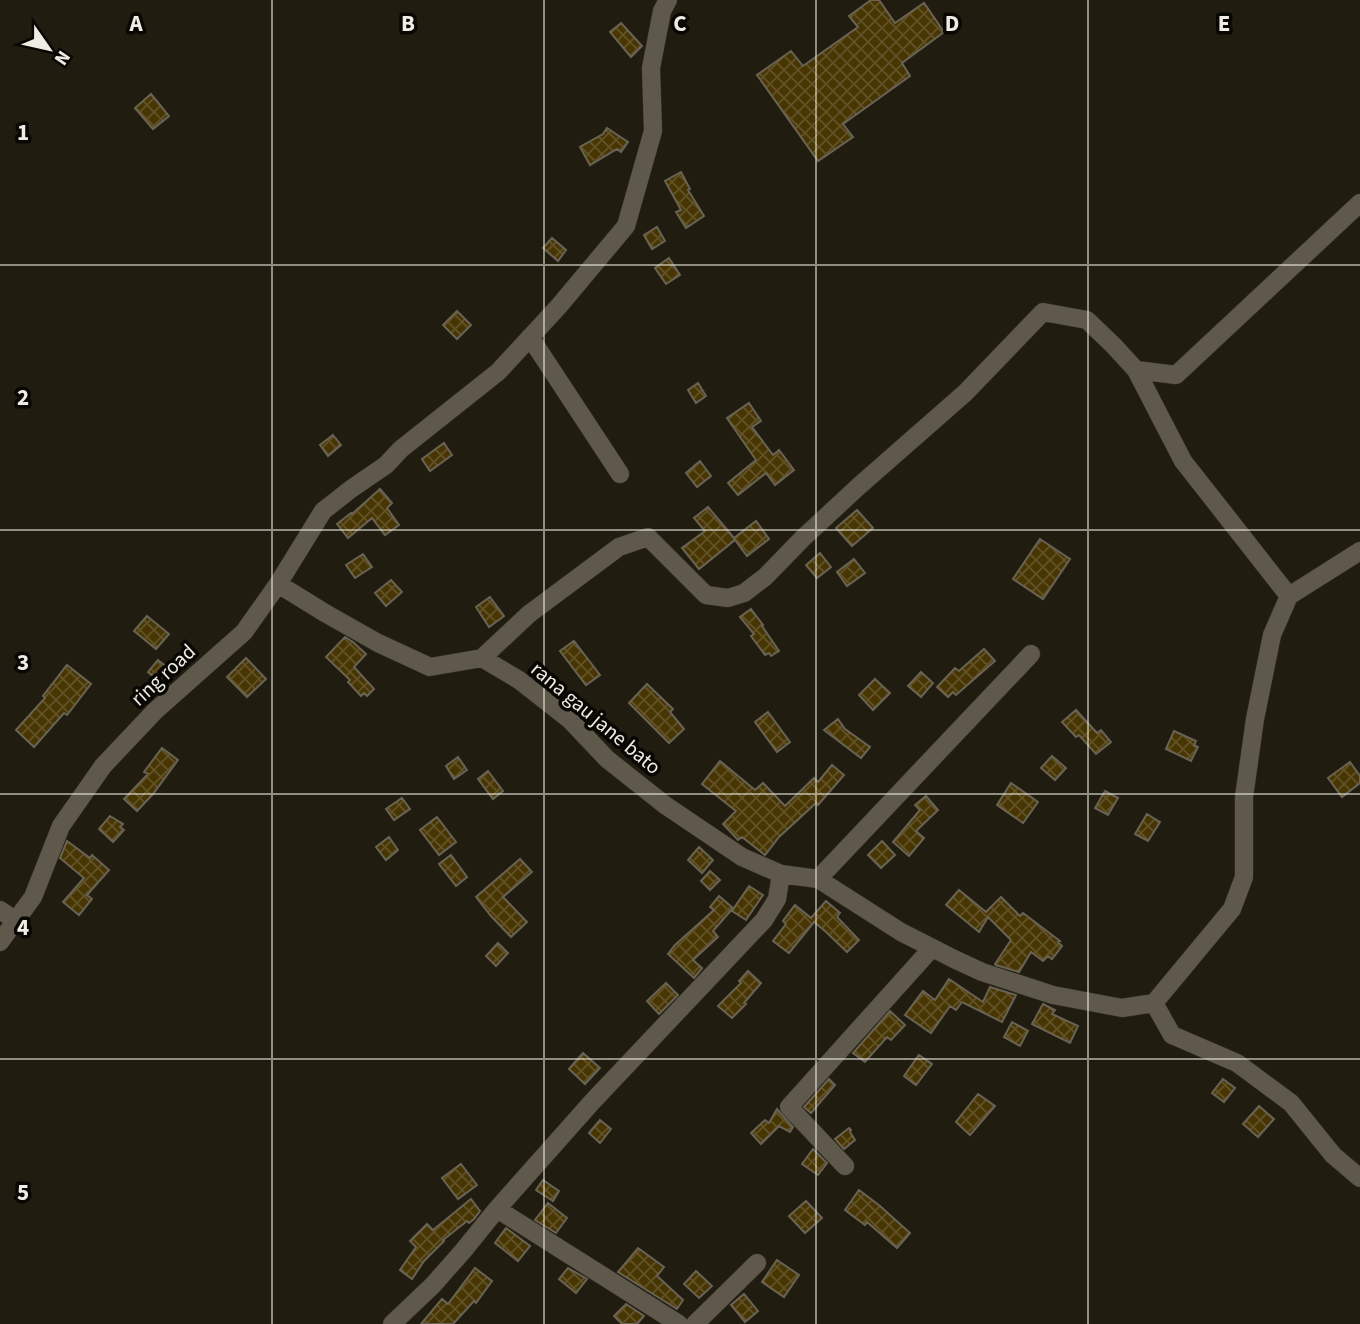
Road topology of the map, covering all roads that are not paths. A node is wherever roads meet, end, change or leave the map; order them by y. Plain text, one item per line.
1 (668, 0) edge
2 (1360, 203) edge
3 (530, 337) junction
4 (1136, 370) junction
5 (620, 474) dead end
6 (1360, 551) edge
7 (278, 584) junction
8 (1289, 596) junction
9 (1031, 654) dead end
10 (482, 659) junction
11 (781, 874) junction
12 (818, 880) junction
13 (0, 910) edge
14 (16, 921) junction
15 (0, 942) edge
16 (932, 948) junction
17 (1154, 1003) junction
18 (845, 1166) dead end
19 (1360, 1178) edge
20 (497, 1209) junction
21 (757, 1263) dead end
22 (392, 1324) edge
23 (679, 1324) edge
24 (695, 1324) edge

1 - 3 street, ring road
2 - 4 street
3 - 5 street
3 - 7 street, ring road
4 - 8 street
4 - 10 street
6 - 8 street
7 - 10 street
7 - 14 street, ring road
8 - 17 street
9 - 12 street
10 - 11 street, rana gau jane bato
11 - 12 street, rana gau jane bato
11 - 20 street
12 - 16 street
13 - 14 street
14 - 15 street, ring road
16 - 17 street
16 - 18 street
17 - 19 street
20 - 22 street
20 - 23 street
21 - 24 street

